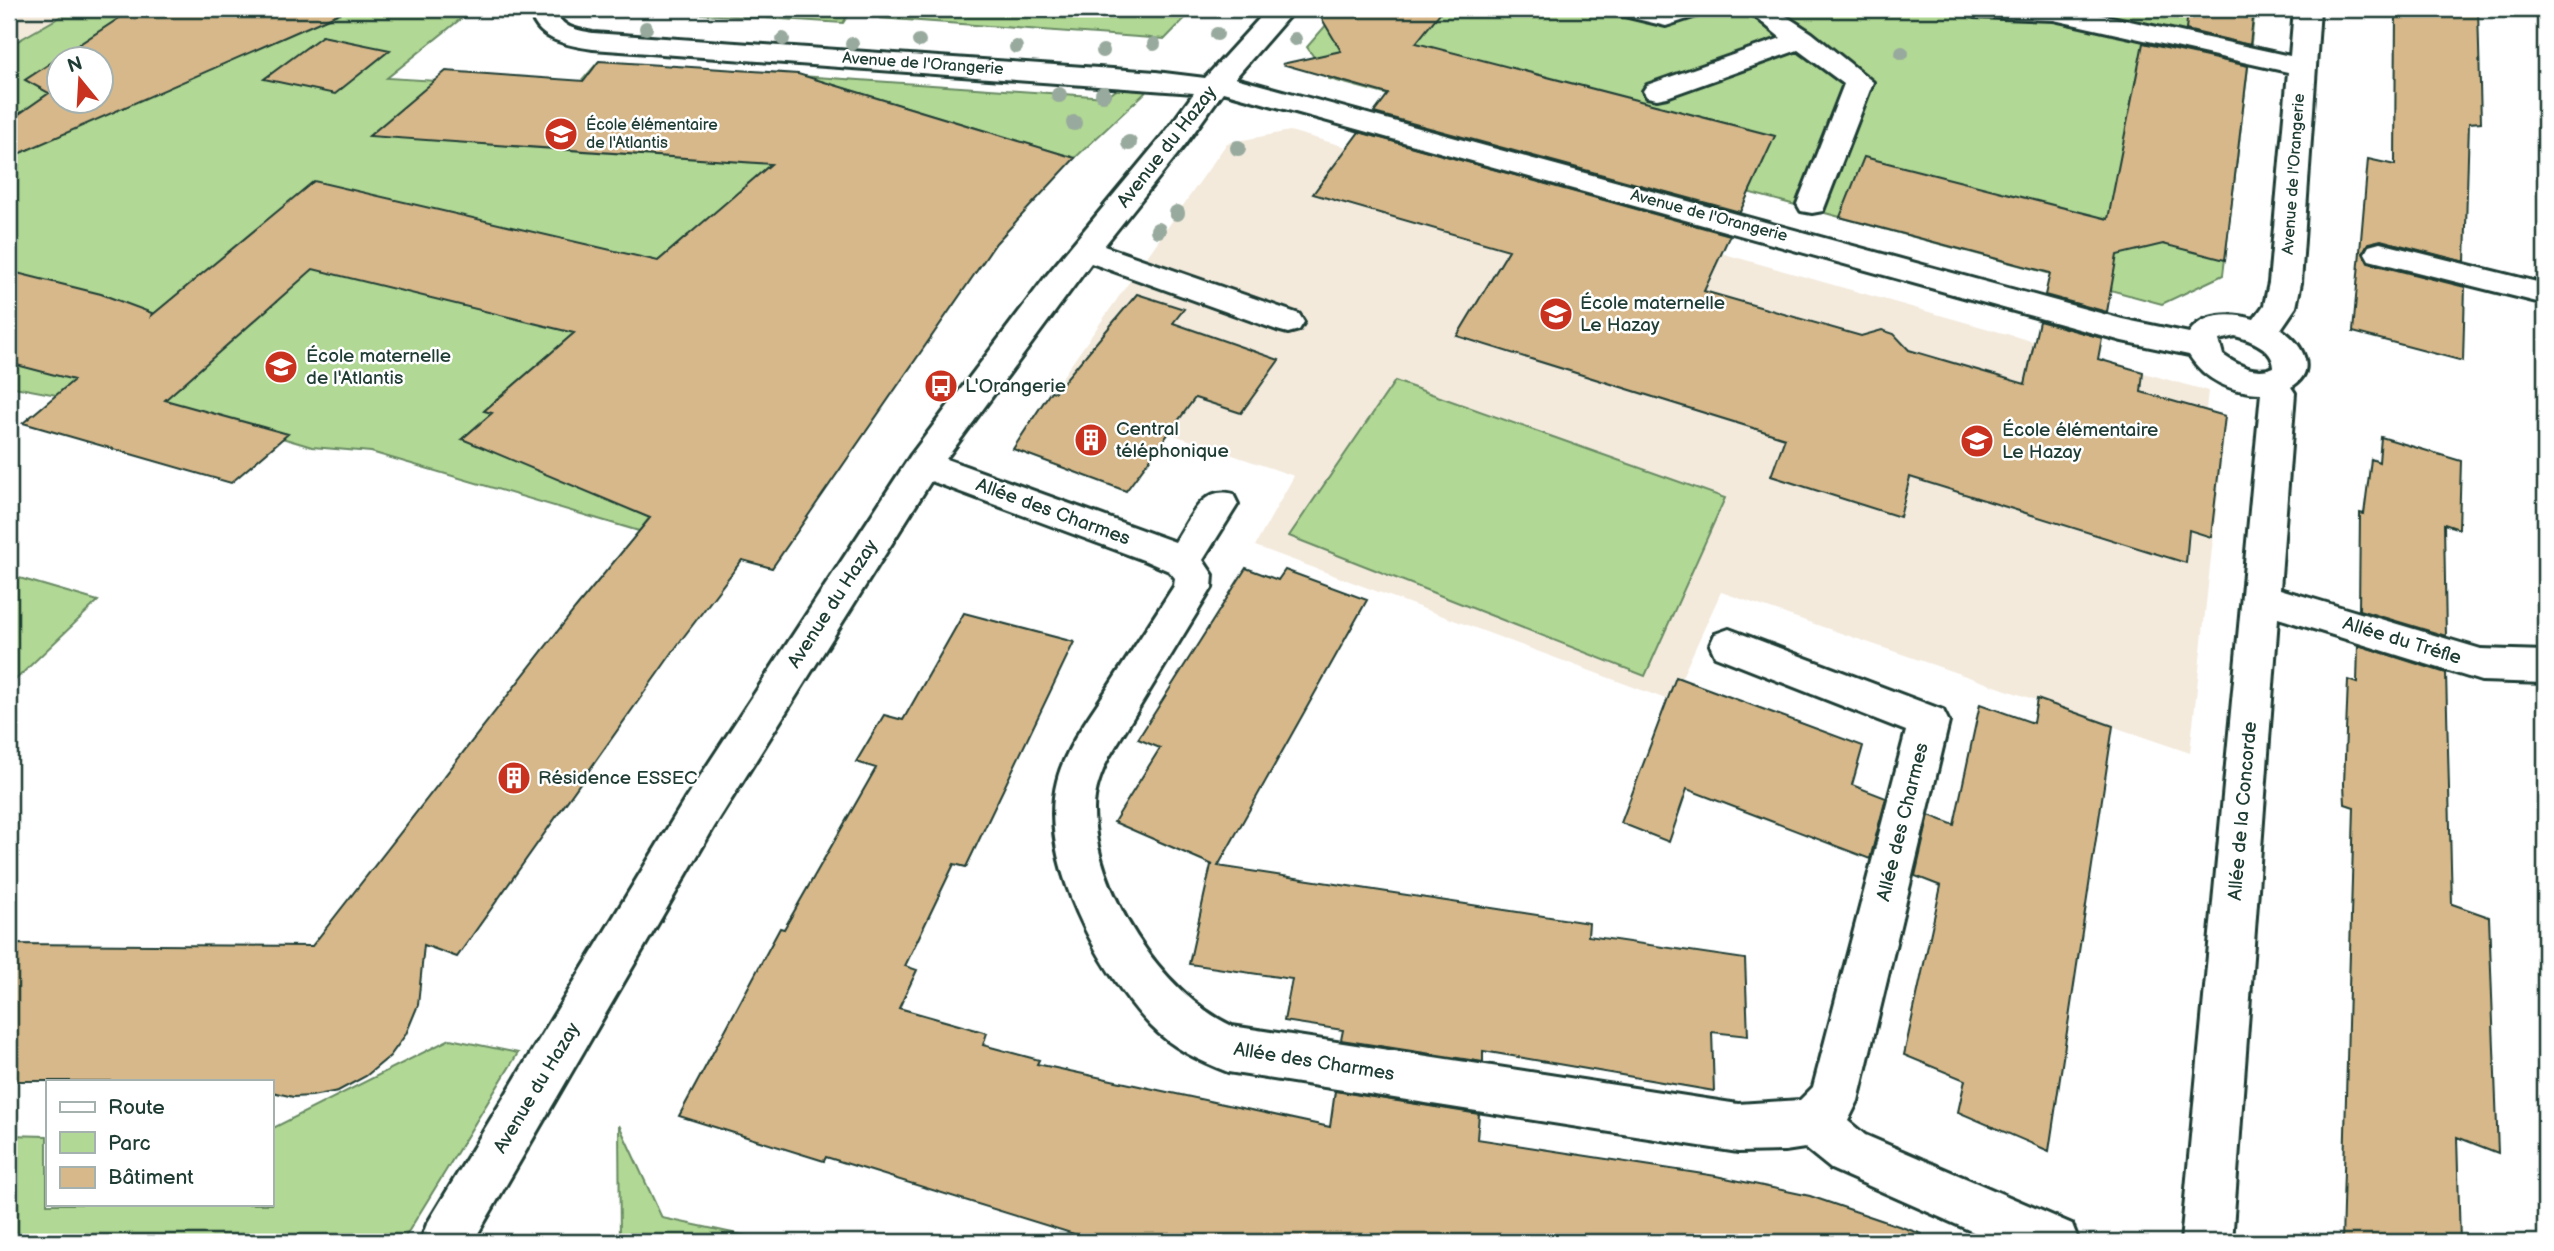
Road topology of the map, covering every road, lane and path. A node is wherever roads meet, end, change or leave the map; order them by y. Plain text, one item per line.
1 (543, 9) edge
2 (1282, 9) edge
3 (1625, 9) edge
4 (1694, 9) edge
5 (1759, 9) edge
6 (1974, 9) edge
7 (2307, 9) edge
8 (1803, 39) junction
9 (2302, 67) junction
10 (1215, 84) junction
11 (1657, 91) dead end
12 (1812, 204) dead end
13 (1086, 250) junction
14 (2380, 253) dead end
15 (2545, 294) edge
16 (1288, 322) dead end
17 (2261, 333) junction
18 (2202, 346) junction
19 (2271, 381) junction
20 (923, 464) junction
21 (1220, 504) dead end
22 (1182, 561) junction
23 (2262, 598) junction
24 (1729, 645) dead end
25 (2545, 667) edge
26 (1812, 1122) junction
27 (445, 1242) edge
28 (2054, 1242) edge
29 (2206, 1242) edge

1 - 10 street, Avenue de l'Orangerie
2 - 10 street, Avenue du Hazay
3 - 4 street
5 - 8 street
6 - 9 street
7 - 9 street, Avenue de l'Orangerie
8 - 11 street
8 - 12 street
9 - 17 street, Avenue de l'Orangerie
10 - 13 street, Avenue du Hazay
10 - 18 street, Avenue de l'Orangerie
13 - 16 street
13 - 20 street, Avenue du Hazay
14 - 15 street
17 - 18 street
17 - 19 street
18 - 19 street
19 - 23 street, Allée de la Concorde
20 - 22 street, Allée des Charmes
20 - 27 street, Avenue du Hazay
21 - 22 street
22 - 26 street, Allée des Charmes
23 - 25 street, Allée du Tréfle
23 - 29 street, Allée de la Concorde
24 - 26 street, Allée des Charmes
26 - 28 street

